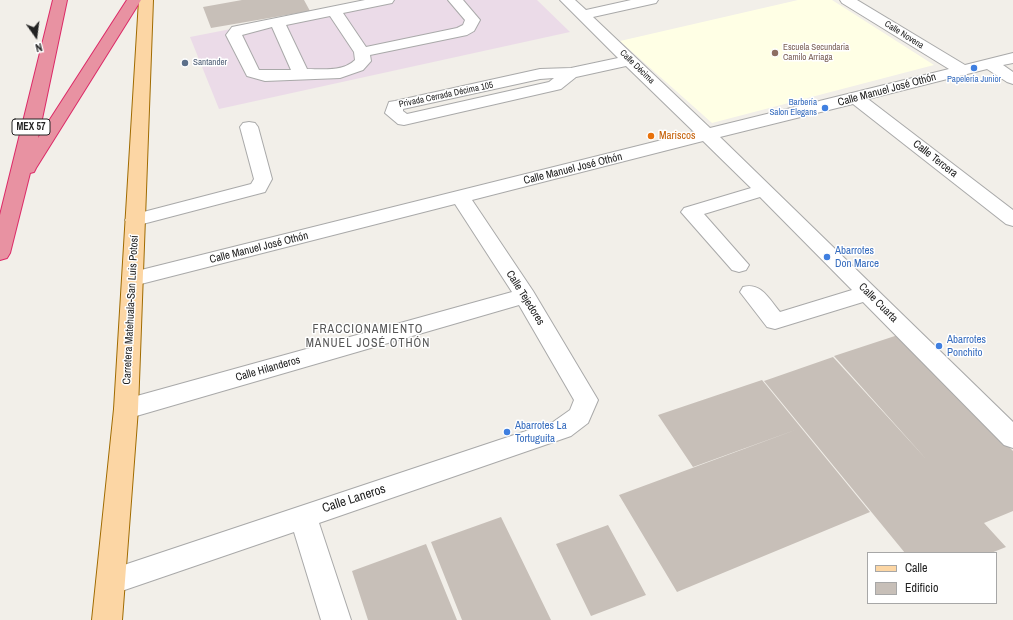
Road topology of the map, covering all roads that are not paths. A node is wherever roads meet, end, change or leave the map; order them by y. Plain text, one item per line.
1 (60, 0) edge
2 (134, 0) edge
3 (146, 0) edge
4 (387, 0) edge
5 (455, 0) edge
6 (567, 0) edge
7 (651, 0) edge
8 (847, 0) edge
9 (333, 10) junction
10 (582, 15) junction
11 (277, 21) junction
12 (362, 52) junction
13 (1013, 58) edge
14 (630, 60) junction
15 (990, 64) junction
16 (961, 70) junction
17 (571, 72) junction
18 (301, 74) junction
19 (1013, 79) edge
20 (856, 98) junction
21 (249, 127) dead end
22 (707, 135) junction
23 (19, 180) junction
24 (764, 190) junction
25 (461, 198) junction
26 (135, 220) junction
27 (1013, 220) edge
28 (0, 253) edge
29 (739, 265) dead end
30 (132, 279) junction
31 (750, 292) dead end
32 (868, 293) junction
33 (525, 296) junction
34 (586, 400) joint
35 (126, 410) junction
36 (1013, 438) edge
37 (302, 516) junction
38 (110, 582) junction
39 (108, 620) edge
40 (336, 620) edge

1 - 23 highway, MEX 57
2 - 23 highway
3 - 26 main road, Carretera Matehuala-San Luis Potosí
4 - 9 street
5 - 12 street
6 - 10 street, Calle Décima
7 - 10 street
8 - 16 street, Calle Novena
9 - 11 street
9 - 12 street
10 - 14 street, Calle Décima
11 - 18 street
11 - 18 street
12 - 18 street
13 - 15 street, Calle Manuel José Othón
14 - 17 street, Privada Cerrada Décima 105
14 - 22 street, Calle Décima
15 - 16 street, Calle Manuel José Othón
15 - 19 street
16 - 20 street, Calle Manuel José Othón
17 - 17 street, Privada Cerrada Décima 105
20 - 22 street, Calle Manuel José Othón
20 - 27 street, Calle Tercera
21 - 26 street
22 - 24 street, Calle Cuarta
22 - 25 street, Calle Manuel José Othón
23 - 28 highway, MEX 57
24 - 29 street
24 - 32 street, Calle Cuarta
25 - 30 street, Calle Manuel José Othón
25 - 33 street, Calle Tejedores
26 - 30 main road, Carretera Matehuala-San Luis Potosí
30 - 35 main road, Carretera Matehuala-San Luis Potosí
31 - 32 street
32 - 36 street, Calle Cuarta
33 - 34 street, Calle Tejedores
33 - 35 street, Calle Hilanderos
34 - 37 street, Calle Laneros
35 - 38 main road, Carretera Matehuala-San Luis Potosí
37 - 38 street, Calle Laneros
37 - 40 street
38 - 39 main road, Carretera Matehuala-San Luis Potosí

